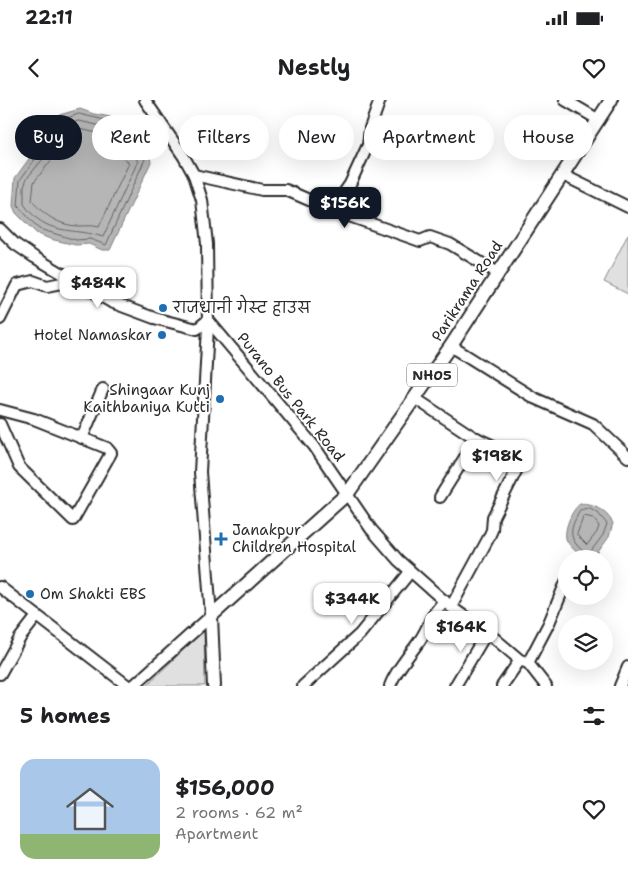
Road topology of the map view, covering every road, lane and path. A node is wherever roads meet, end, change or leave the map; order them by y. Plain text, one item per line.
1 (145, 100) edge
2 (380, 100) edge
3 (565, 100) edge
4 (611, 100) edge
5 (600, 120) junction
6 (194, 175) junction
7 (563, 176) junction
8 (628, 207) edge
9 (332, 210) junction
10 (0, 229) edge
11 (498, 273) junction
12 (66, 276) junction
13 (0, 319) edge
14 (208, 320) junction
15 (451, 346) junction
16 (103, 388) dead end
17 (416, 399) junction
18 (0, 410) edge
19 (0, 424) edge
20 (82, 438) junction
21 (477, 438) junction
22 (628, 457) edge
23 (348, 494) junction
24 (440, 497) dead end
25 (410, 572) junction
26 (0, 587) edge
27 (558, 601) edge
28 (448, 604) junction
29 (37, 616) junction
30 (211, 616) junction
31 (487, 632) junction
32 (524, 661) junction
33 (626, 663) edge
34 (0, 674) edge
35 (542, 684) edge
36 (128, 686) edge
37 (133, 686) edge
38 (214, 686) edge
39 (302, 686) edge
40 (390, 686) edge
41 (456, 686) edge
42 (502, 686) edge
43 (620, 686) edge

1 - 6 street
2 - 9 street
3 - 5 street
4 - 5 main road, Parikrama Road / NH05
5 - 7 main road, Parikrama Road / NH05
6 - 9 street
6 - 14 street
7 - 8 street
7 - 11 main road, Parikrama Road / NH05
9 - 11 street
10 - 12 street
11 - 15 main road, Parikrama Road / NH05
12 - 13 street
12 - 14 street
14 - 23 street, Purano Bus Park Road
14 - 30 street
15 - 17 main road, Parikrama Road / NH05
15 - 22 street
16 - 20 street
17 - 21 street
17 - 23 main road, Parikrama Road / NH05
18 - 20 street
19 - 20 street
21 - 24 street
21 - 28 street
23 - 25 street, Purano Bus Park Road
23 - 30 main road, Parikrama Road / NH05
25 - 28 street, Purano Bus Park Road
25 - 39 street
26 - 29 street
27 - 32 street
28 - 31 street, Purano Bus Park Road
28 - 40 street
29 - 34 street
29 - 36 street
30 - 37 street, NH05
30 - 38 main road
31 - 32 street, Purano Bus Park Road
31 - 41 street
32 - 35 street, Purano Bus Park Road
32 - 42 street
33 - 43 street

